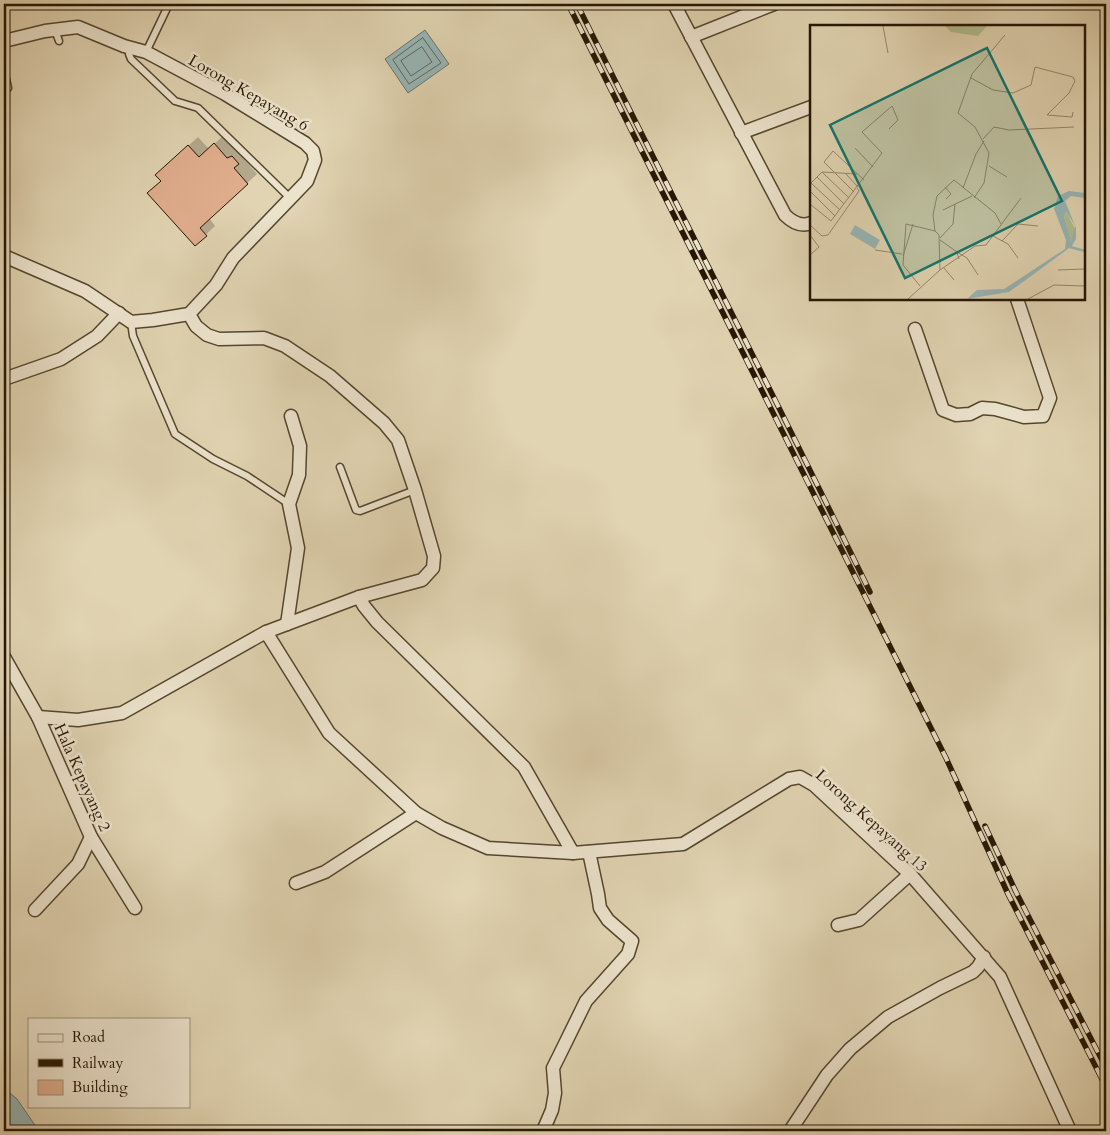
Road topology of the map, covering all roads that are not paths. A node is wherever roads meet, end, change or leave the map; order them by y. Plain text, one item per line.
1 (170, 4) edge
2 (674, 4) edge
3 (753, 4) edge
4 (774, 4) edge
5 (739, 16) junction
6 (690, 37) junction
7 (4, 42) edge
8 (130, 48) junction
9 (146, 52) junction
10 (4, 70) edge
11 (8, 88) dead end
12 (810, 108) edge
13 (741, 132) junction
14 (290, 198) junction
15 (810, 224) edge
16 (4, 256) edge
17 (1017, 300) edge
18 (119, 313) junction
19 (189, 314) junction
20 (131, 322) junction
21 (915, 329) dead end
22 (4, 379) edge
23 (291, 416) dead end
24 (340, 467) dead end
25 (415, 490) junction
26 (290, 504) junction
27 (359, 597) junction
28 (287, 624) junction
29 (266, 632) junction
30 (4, 657) edge
31 (38, 717) junction
32 (416, 813) junction
33 (91, 837) junction
34 (589, 852) junction
35 (574, 853) junction
36 (910, 874) junction
37 (296, 883) dead end
38 (135, 908) dead end
39 (35, 910) dead end
40 (838, 925) dead end
41 (984, 957) junction
42 (543, 1131) edge
43 (790, 1131) edge
44 (1070, 1131) edge

1 - 9 lane
2 - 6 street
3 - 5 lane
4 - 5 street
5 - 6 street
6 - 13 street
7 - 8 street, Lorong Kepayang 6
8 - 9 street, Lorong Kepayang 6
8 - 14 lane
9 - 14 street, Lorong Kepayang 6
10 - 11 lane
12 - 13 street
13 - 15 street
14 - 19 street, Lorong Kepayang 6
16 - 18 street
17 - 21 street
18 - 20 street
18 - 22 street
19 - 20 street
19 - 25 street
20 - 26 lane
23 - 26 street
24 - 25 lane
25 - 27 street
26 - 28 street
27 - 28 street
27 - 35 street
28 - 29 street
29 - 31 street
29 - 32 street, Lorong Kepayang 13
30 - 31 street, Hala Kepayang 2
31 - 33 street, Hala Kepayang 2
32 - 35 street, Lorong Kepayang 13
32 - 37 street
33 - 38 street, Hala Kepayang 2
33 - 39 street
34 - 35 street, Lorong Kepayang 13
34 - 36 street, Lorong Kepayang 13
34 - 42 street
36 - 40 street
36 - 41 street, Lorong Kepayang 13
41 - 43 street
41 - 44 street, Lorong Kepayang 13

